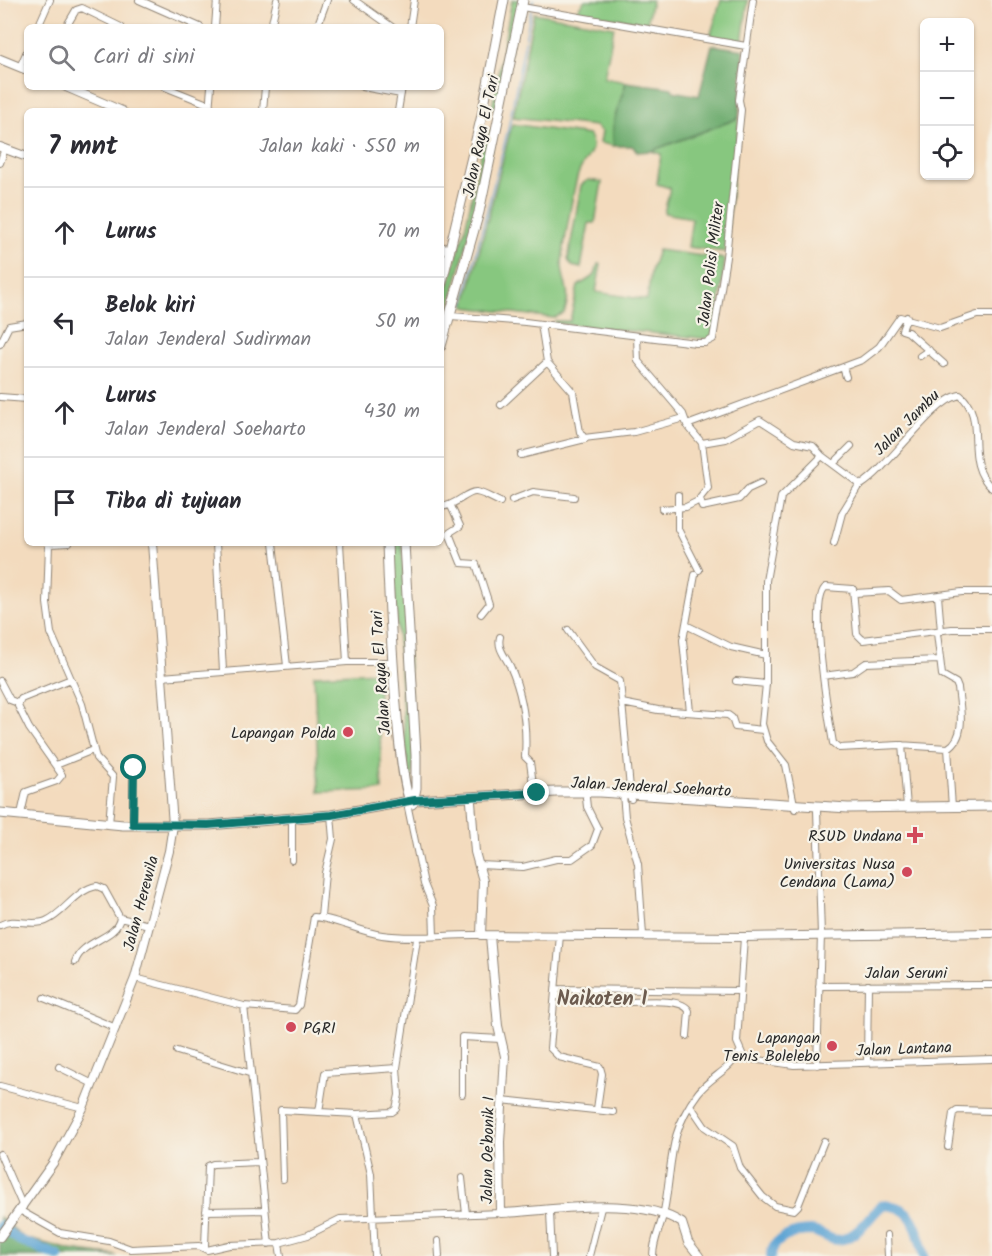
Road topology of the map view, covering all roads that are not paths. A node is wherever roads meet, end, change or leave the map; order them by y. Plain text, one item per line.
1 (50, 0) edge
2 (139, 0) edge
3 (217, 0) edge
4 (277, 0) edge
5 (327, 0) edge
6 (354, 0) edge
7 (414, 0) edge
8 (504, 0) edge
9 (753, 0) edge
10 (526, 6) edge
11 (39, 24) edge
12 (68, 24) edge
13 (114, 24) edge
14 (193, 24) edge
15 (215, 24) edge
16 (272, 24) edge
17 (318, 24) edge
18 (388, 24) edge
19 (410, 24) edge
20 (746, 46) junction
21 (0, 59) edge
22 (23, 69) edge
23 (73, 90) edge
24 (171, 90) edge
25 (211, 90) edge
26 (265, 90) edge
27 (401, 91) edge
28 (115, 108) edge
29 (210, 108) edge
30 (263, 108) edge
31 (398, 108) edge
32 (483, 115) junction
33 (500, 119) junction
34 (2, 147) edge
35 (24, 156) edge
36 (0, 163) edge
37 (446, 249) edge
38 (992, 315) edge
39 (451, 316) junction
40 (907, 317) junction
41 (24, 324) edge
42 (541, 324) junction
43 (2, 336) edge
44 (444, 337) edge
45 (637, 337) junction
46 (0, 344) edge
47 (929, 350) junction
48 (920, 356) dead end
49 (547, 362) junction
50 (944, 364) dead end
51 (843, 367) junction
52 (846, 377) dead end
53 (0, 397) edge
54 (24, 399) edge
55 (501, 405) dead end
56 (685, 421) junction
57 (586, 438) junction
58 (702, 443) junction
59 (851, 446) dead end
60 (520, 455) dead end
61 (822, 456) junction
62 (833, 464) junction
63 (761, 483) dead end
64 (859, 485) junction
65 (992, 488) edge
66 (678, 495) dead end
67 (574, 497) dead end
68 (512, 500) dead end
69 (700, 500) junction
70 (500, 502) dead end
71 (451, 506) junction
72 (444, 507) edge
73 (662, 509) dead end
74 (679, 510) junction
75 (834, 543) dead end
76 (49, 546) edge
77 (152, 546) edge
78 (216, 546) edge
79 (273, 546) edge
80 (339, 546) edge
81 (387, 546) edge
82 (404, 546) edge
83 (992, 592) edge
84 (855, 593) junction
85 (938, 596) junction
86 (482, 614) dead end
87 (686, 625) junction
88 (992, 629) edge
89 (568, 630) dead end
90 (939, 632) junction
91 (500, 637) dead end
92 (766, 655) junction
93 (938, 660) junction
94 (347, 662) junction
95 (394, 662) junction
96 (287, 666) junction
97 (224, 671) junction
98 (823, 676) junction
99 (162, 677) junction
100 (71, 680) junction
101 (0, 681) edge
102 (736, 681) dead end
103 (766, 684) junction
104 (18, 703) junction
105 (622, 703) junction
106 (690, 712) junction
107 (763, 729) junction
108 (902, 745) junction
109 (948, 748) junction
110 (93, 750) junction
111 (401, 754) junction
112 (416, 755) junction
113 (56, 765) junction
114 (134, 768) dead end
115 (534, 796) junction
116 (627, 797) junction
117 (586, 798) junction
118 (471, 802) junction
119 (410, 803) junction
120 (429, 803) junction
121 (992, 806) edge
122 (795, 807) junction
123 (852, 807) junction
124 (907, 807) junction
125 (952, 807) junction
126 (387, 808) junction
127 (817, 810) junction
128 (0, 813) edge
129 (21, 814) junction
130 (331, 815) junction
131 (292, 817) junction
132 (109, 824) junction
133 (128, 825) junction
134 (173, 827) junction
135 (292, 860) dead end
136 (479, 865) junction
137 (321, 917) junction
138 (120, 918) junction
139 (0, 925) edge
140 (149, 926) junction
141 (992, 933) edge
142 (821, 934) junction
143 (560, 935) junction
144 (643, 935) junction
145 (434, 936) junction
146 (486, 936) junction
147 (744, 937) junction
148 (417, 939) junction
149 (75, 962) dead end
150 (135, 978) junction
151 (868, 985) junction
152 (992, 985) edge
153 (819, 986) junction
154 (595, 989) junction
155 (632, 990) junction
156 (682, 990) junction
157 (556, 991) junction
158 (740, 991) junction
159 (44, 998) dead end
160 (594, 1002) junction
161 (632, 1004) junction
162 (681, 1004) junction
163 (244, 1006) junction
164 (116, 1028) junction
165 (687, 1036) dead end
166 (501, 1039) junction
167 (177, 1051) dead end
168 (740, 1052) junction
169 (992, 1059) edge
170 (867, 1062) junction
171 (817, 1065) junction
172 (58, 1067) dead end
173 (397, 1068) junction
174 (249, 1073) junction
175 (93, 1084) junction
176 (0, 1086) edge
177 (462, 1094) dead end
178 (502, 1100) junction
179 (690, 1105) junction
180 (83, 1108) junction
181 (597, 1109) junction
182 (992, 1111) edge
183 (319, 1112) junction
184 (613, 1112) dead end
185 (357, 1114) junction
186 (824, 1141) dead end
187 (948, 1148) dead end
188 (0, 1154) edge
189 (259, 1162) junction
190 (462, 1178) dead end
191 (283, 1179) dead end
192 (601, 1208) junction
193 (22, 1209) junction
194 (264, 1210) junction
195 (206, 1211) junction
196 (550, 1212) junction
197 (664, 1212) junction
198 (501, 1213) junction
199 (466, 1214) junction
200 (374, 1218) junction
201 (2, 1234) edge
202 (887, 1235) dead end
203 (438, 1241) dead end
204 (279, 1243) junction
205 (269, 1244) junction
206 (206, 1251) edge
207 (280, 1256) edge
208 (375, 1256) edge
209 (439, 1256) edge
210 (552, 1256) edge
211 (589, 1256) edge
212 (653, 1256) edge
213 (699, 1256) edge
214 (888, 1256) edge

1 - 11 street
2 - 14 street
3 - 15 street
4 - 16 street
5 - 17 street
6 - 18 street
7 - 19 street
8 - 32 main road, Jalan Raya El Tari
9 - 20 street, Jalan Polisi Militer
10 - 20 street
10 - 33 main road, Jalan Raya El Tari
12 - 13 street
20 - 45 street, Jalan Polisi Militer
21 - 22 street
23 - 28 street
24 - 29 street
25 - 29 street
26 - 30 street
27 - 31 street
32 - 33 main road
32 - 37 main road, Jalan Raya El Tari
33 - 39 main road, Jalan Raya El Tari
34 - 35 street
34 - 36 street
38 - 40 street
39 - 42 street, Jalan Polisi Militer
39 - 44 main road, Jalan Raya El Tari
40 - 47 street
40 - 51 street
41 - 43 street
42 - 45 street, Jalan Polisi Militer
42 - 49 street
43 - 46 street
45 - 56 street
47 - 48 street
47 - 50 street
49 - 55 street
49 - 57 street
51 - 52 street
51 - 56 street
53 - 54 street
56 - 57 street
56 - 58 street
57 - 60 street
58 - 61 street
58 - 69 street
59 - 62 street
61 - 62 street
61 - 92 street
62 - 64 street
63 - 69 street
64 - 65 street, Jalan Jambu
64 - 75 street
66 - 74 street
67 - 68 street
69 - 74 street
70 - 71 street
71 - 72 street
71 - 86 street
73 - 74 street
74 - 87 street
76 - 100 street
77 - 99 street, Jalan Herewila
78 - 97 street
79 - 96 street
80 - 94 street
81 - 95 main road, Jalan Raya El Tari
82 - 112 main road, Jalan Raya El Tari
83 - 85 street
84 - 85 street
84 - 90 street
84 - 98 street
85 - 90 street
87 - 92 street
87 - 106 street
88 - 90 street
89 - 105 street
90 - 93 street
91 - 115 street
92 - 103 street
93 - 98 street
93 - 109 street
94 - 95 street
94 - 96 street
95 - 111 main road, Jalan Raya El Tari
96 - 97 street
97 - 99 street
98 - 108 street
99 - 134 street, Jalan Herewila
100 - 104 street
100 - 110 street
101 - 104 street
102 - 103 street
103 - 107 street
104 - 113 street
105 - 106 street
105 - 116 street
106 - 107 street
107 - 122 street
108 - 109 street
108 - 124 street
109 - 125 street
110 - 113 street
110 - 132 street
111 - 119 main road, Jalan Raya El Tari
111 - 126 main road
112 - 119 main road, Jalan Raya El Tari
112 - 120 main road
113 - 129 street
114 - 133 street
115 - 116 main road, Jalan Jenderal Soeharto
115 - 117 main road, Jalan Jenderal Soeharto
115 - 118 main road, Jalan Jenderal Soeharto
115 - 120 main road, Jalan Jenderal Soeharto
116 - 117 main road, Jalan Jenderal Soeharto
116 - 122 main road, Jalan Jenderal Soeharto
116 - 144 street
117 - 136 street
118 - 120 main road, Jalan Jenderal Soeharto
118 - 136 street, Jalan Oe'bonik I
119 - 120 main road, Jalan Jenderal Soeharto
119 - 126 main road, Jalan Jenderal Soeharto
119 - 145 street
121 - 125 main road, Jalan Jenderal Soeharto
122 - 123 main road, Jalan Jenderal Soeharto
122 - 127 main road, Jalan Jenderal Soeharto
123 - 124 main road, Jalan Jenderal Soeharto
123 - 127 main road, Jalan Jenderal Soeharto
124 - 125 main road, Jalan Jenderal Soeharto
126 - 130 main road, Jalan Jenderal Soeharto
127 - 142 street
128 - 129 main road, Jalan Jenderal Soeharto
129 - 132 main road, Jalan Jenderal Soeharto
130 - 131 main road, Jalan Jenderal Soeharto
130 - 137 street
131 - 134 main road, Jalan Jenderal Soeharto
131 - 135 street
132 - 133 main road, Jalan Jenderal Soeharto
133 - 134 main road, Jalan Jenderal Soeharto
134 - 140 street, Jalan Herewila
136 - 146 street, Jalan Oe'bonik I
137 - 148 street
137 - 163 street
138 - 139 street
138 - 140 street
138 - 149 street
140 - 150 street, Jalan Herewila
141 - 142 street
142 - 147 street
142 - 153 street
143 - 144 street
143 - 146 street
143 - 157 street
144 - 147 street
145 - 146 street
145 - 148 street
146 - 166 street, Jalan Oe'bonik I
147 - 158 street
148 - 173 street
150 - 163 street
150 - 164 street, Jalan Herewila
151 - 152 street, Jalan Seruni
151 - 153 street, Jalan Seruni
151 - 170 street
153 - 171 street
154 - 155 street
154 - 157 street
154 - 160 street
155 - 156 street
155 - 161 street
156 - 158 street
156 - 162 street
157 - 160 street
157 - 181 street
158 - 168 street
159 - 164 street
160 - 161 street
161 - 162 street
162 - 165 street
163 - 174 street
164 - 175 street, Jalan Herewila
166 - 177 street
166 - 178 street, Jalan Oe'bonik I
167 - 174 street
168 - 171 street, Jalan Lantana
168 - 179 street
169 - 170 street, Jalan Lantana
170 - 171 street, Jalan Lantana
172 - 175 street
173 - 183 street
173 - 185 street
174 - 189 street
175 - 180 street, Jalan Herewila
176 - 180 street
178 - 181 street
178 - 198 street, Jalan Oe'bonik I
179 - 186 street
179 - 197 street
180 - 193 street, Jalan Herewila
181 - 184 street
182 - 187 street
183 - 185 street
183 - 191 street
185 - 200 street
188 - 193 street
189 - 194 street
189 - 195 street
190 - 199 street
192 - 196 street, Jalan Oe'bonik I
192 - 197 street, Jalan Oe'bonik I
192 - 211 street
193 - 201 street
193 - 206 street
194 - 195 street
194 - 205 street
195 - 206 street
196 - 198 street, Jalan Oe'bonik I
196 - 210 street
197 - 212 street
197 - 213 street
198 - 199 street
199 - 200 street
200 - 204 street
200 - 208 street
202 - 214 street
203 - 209 street
204 - 205 street
204 - 207 street
205 - 206 street

